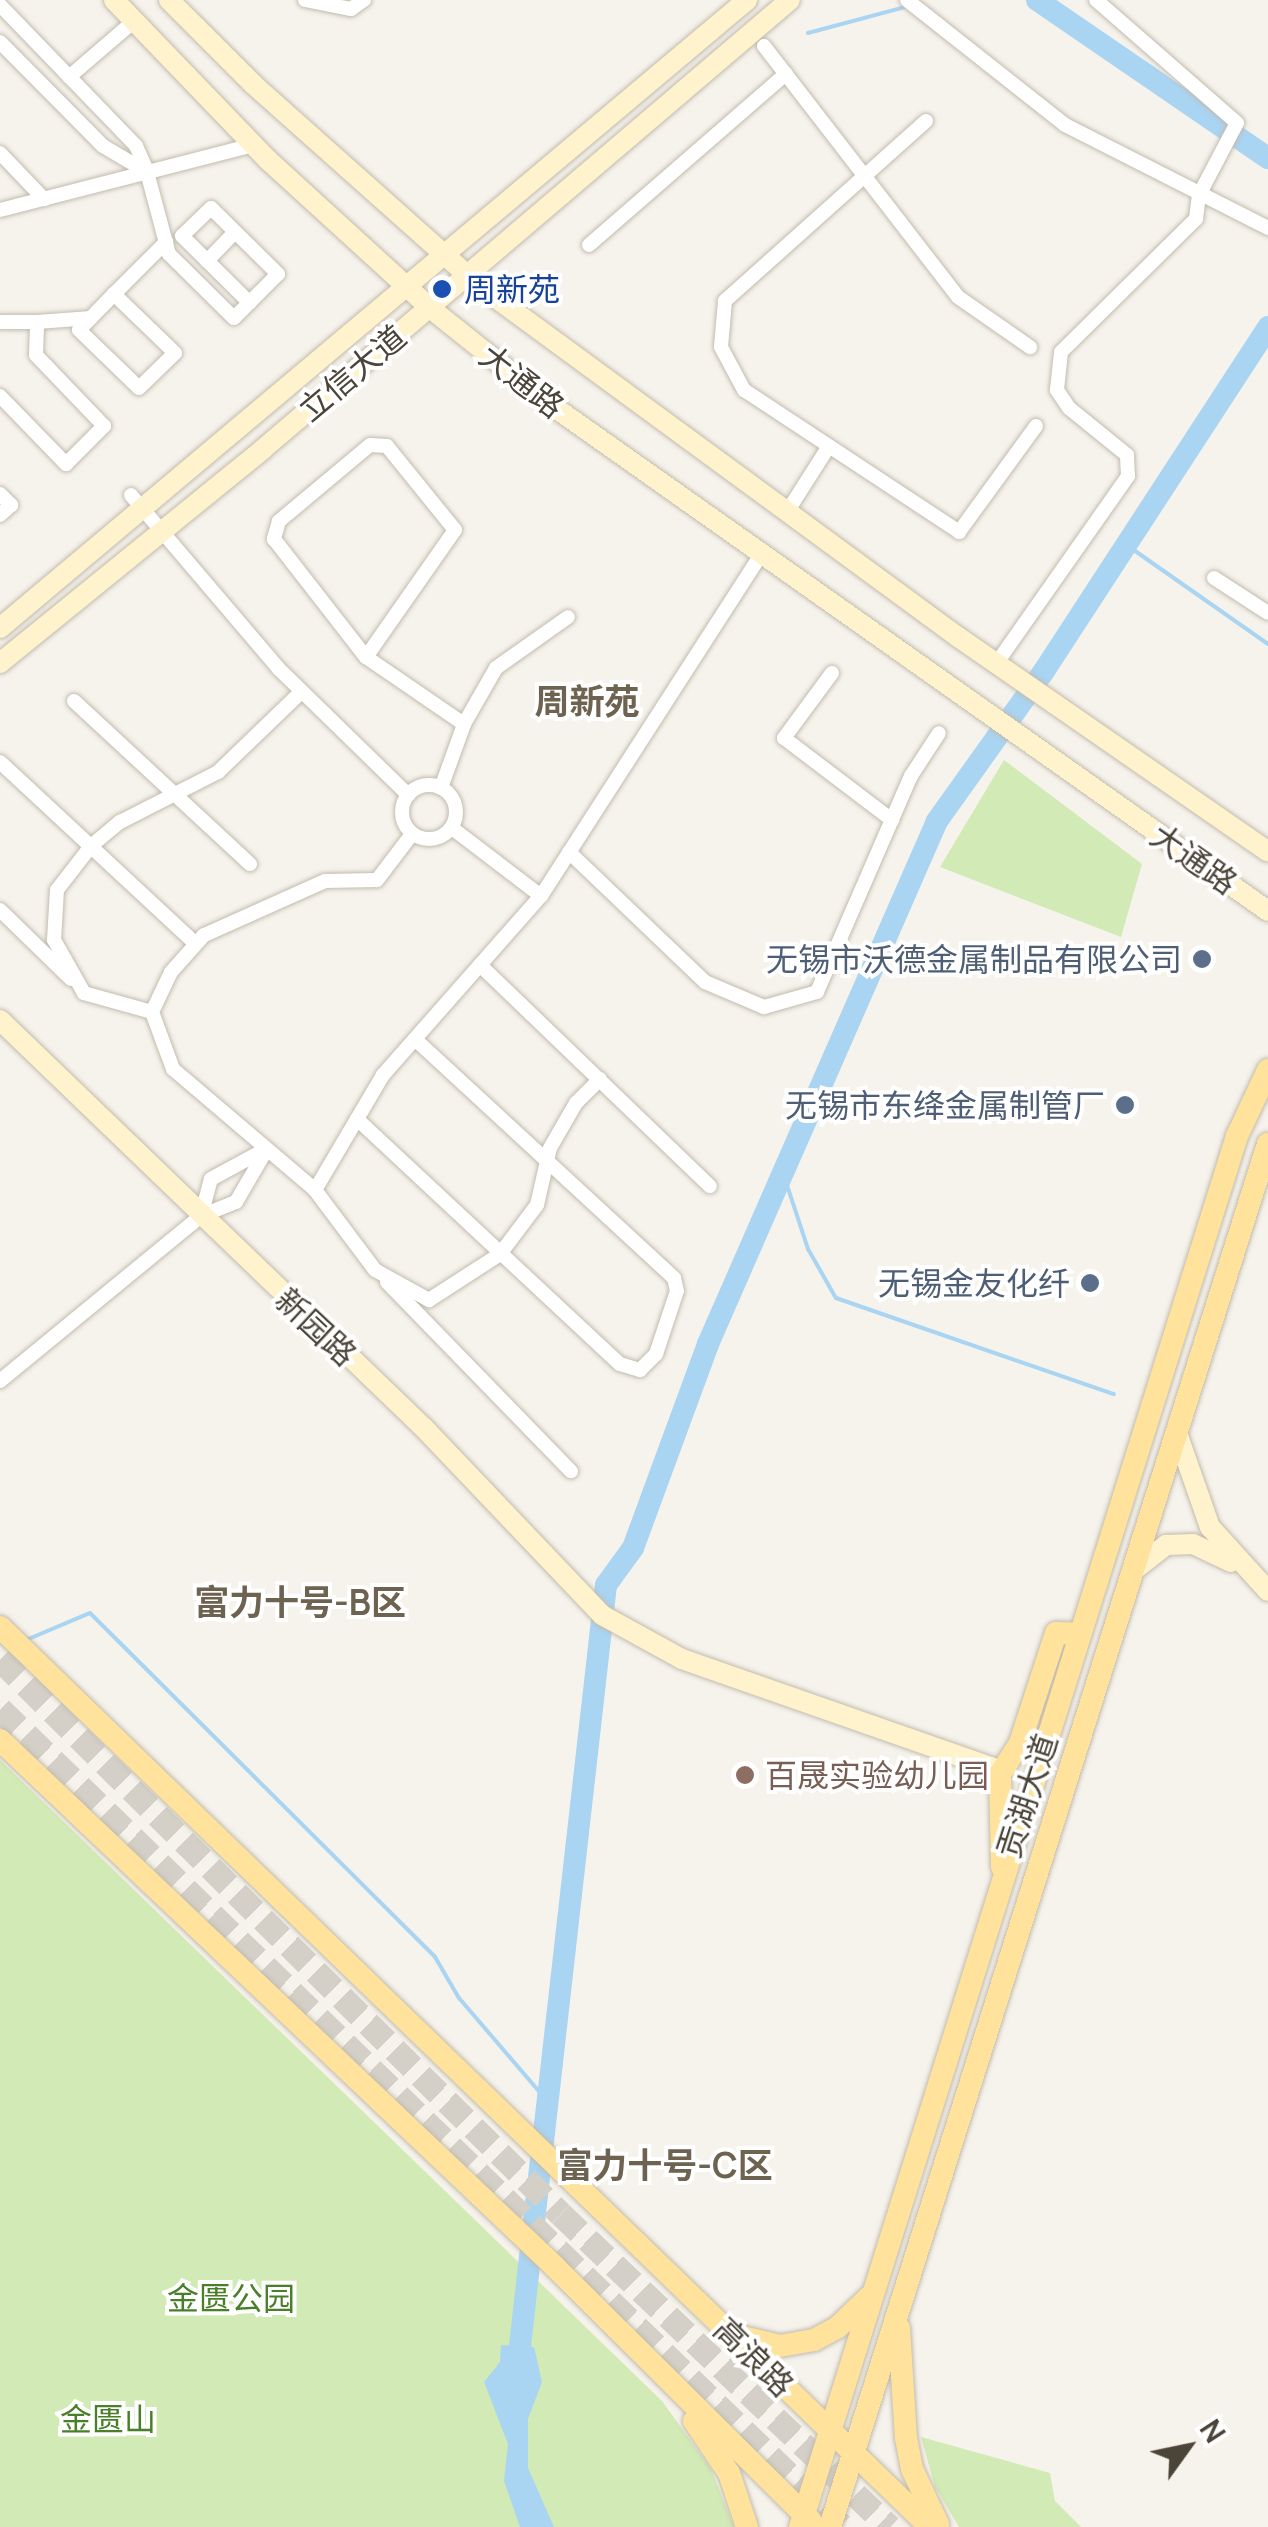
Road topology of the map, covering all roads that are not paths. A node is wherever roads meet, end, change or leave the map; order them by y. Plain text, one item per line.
1 (114, 0) edge
2 (169, 0) edge
3 (305, 0) edge
4 (364, 0) edge
5 (747, 0) edge
6 (907, 0) edge
7 (1096, 0) edge
8 (0, 5) edge
9 (789, 5) edge
10 (134, 21) junction
11 (0, 42) edge
12 (764, 46) dead end
13 (786, 74) junction
14 (69, 77) junction
15 (926, 121) dead end
16 (253, 144) junction
17 (0, 153) edge
18 (147, 172) junction
19 (864, 175) junction
20 (1199, 195) junction
21 (44, 199) junction
22 (2, 207) edge
23 (1268, 228) edge
24 (235, 232) junction
25 (166, 242) junction
26 (589, 245) dead end
27 (445, 254) junction
28 (207, 261) junction
29 (468, 276) junction
30 (408, 288) junction
31 (114, 294) junction
32 (250, 302) junction
33 (430, 308) junction
34 (92, 318) junction
35 (0, 322) edge
36 (37, 322) junction
37 (1030, 347) dead end
38 (0, 396) edge
39 (1036, 426) dead end
40 (829, 446) junction
41 (0, 494) edge
42 (136, 503) junction
43 (787, 512) junction
44 (0, 516) edge
45 (160, 533) junction
46 (762, 552) junction
47 (1214, 578) dead end
48 (1268, 613) edge
49 (568, 617) dead end
50 (0, 628) edge
51 (366, 657) junction
52 (0, 662) edge
53 (1000, 667) junction
54 (832, 673) dead end
55 (301, 692) junction
56 (74, 702) dead end
57 (464, 724) junction
58 (938, 733) dead end
59 (0, 762) edge
60 (441, 788) junction
61 (408, 795) junction
62 (173, 796) junction
63 (892, 820) junction
64 (452, 828) junction
65 (412, 834) junction
66 (90, 846) junction
67 (569, 852) junction
68 (1268, 852) edge
69 (250, 864) dead end
70 (541, 896) junction
71 (0, 910) edge
72 (1268, 911) edge
73 (196, 944) junction
74 (480, 965) junction
75 (84, 993) junction
76 (152, 1012) junction
77 (0, 1023) edge
78 (415, 1039) junction
79 (1268, 1070) edge
80 (600, 1079) junction
81 (357, 1118) junction
82 (1268, 1144) edge
83 (267, 1149) junction
84 (546, 1164) junction
85 (710, 1186) dead end
86 (315, 1190) junction
87 (199, 1218) junction
88 (500, 1254) junction
89 (375, 1270) junction
90 (0, 1382) edge
91 (1177, 1433) junction
92 (572, 1471) dead end
93 (1129, 1574) junction
94 (1268, 1595) edge
95 (1079, 1634) junction
96 (12, 1638) edge
97 (0, 1740) edge
98 (1001, 1772) junction
99 (1003, 1872) junction
100 (874, 2290) junction
101 (898, 2316) junction
102 (731, 2333) junction
103 (651, 2362) junction
104 (829, 2431) junction
105 (854, 2452) junction
106 (807, 2523) edge
107 (746, 2527) edge
108 (830, 2527) edge
109 (930, 2527) edge
110 (940, 2527) edge

1 - 10 street, 大通路
2 - 27 street, 大通路
3 - 4 street
5 - 27 street, 立信大道
6 - 20 street
7 - 20 street
8 - 14 street
9 - 29 street, 立信大道
10 - 14 street
10 - 16 street, 大通路
11 - 18 street
12 - 13 street
13 - 19 street
13 - 26 street
14 - 18 street
15 - 19 street
16 - 18 street
16 - 30 street, 大通路
17 - 21 street
18 - 21 street
18 - 25 street
19 - 37 street
19 - 40 street
20 - 23 street
20 - 53 street
21 - 22 street
24 - 28 street
24 - 28 street
24 - 32 street
25 - 31 street
25 - 32 street
27 - 29 street, 大通路
27 - 30 street, 立信大道
28 - 32 street
29 - 33 street, 立信大道
29 - 43 street, 大通路
30 - 33 street, 大通路
30 - 42 street, 立信大道
31 - 34 street
31 - 34 street
33 - 45 street, 立信大道
33 - 46 street, 大通路
34 - 36 street
35 - 36 street
36 - 38 street
39 - 40 street
40 - 43 street
41 - 44 street
42 - 45 street
42 - 50 street, 立信大道
43 - 53 street, 大通路
45 - 52 street, 立信大道
45 - 55 street
46 - 67 street
46 - 72 street, 大通路
47 - 48 street
49 - 57 street
51 - 51 street
51 - 57 street
53 - 68 street, 大通路
54 - 63 street
55 - 61 street
55 - 62 street
56 - 62 street
57 - 60 street
58 - 63 street
59 - 66 street
60 - 61 street
60 - 64 street
61 - 65 street
62 - 66 street
62 - 69 street
63 - 67 street
64 - 65 street
64 - 70 street
65 - 73 street
66 - 73 street
66 - 75 street
67 - 70 street
70 - 74 street
71 - 75 street
73 - 76 street
74 - 78 street
74 - 80 street
75 - 76 street
76 - 83 street
77 - 87 street, 新园路
78 - 81 street
78 - 84 street
79 - 95 main road, 贡湖大道
80 - 84 street
80 - 85 street
81 - 86 street
81 - 88 street
82 - 91 main road, 贡湖大道
83 - 86 street
83 - 87 street
83 - 87 street
84 - 88 street
84 - 88 street
86 - 89 street
87 - 90 street
87 - 98 street, 新园路
88 - 89 street
89 - 92 street
91 - 93 main road, 贡湖大道
91 - 94 street
93 - 94 street
93 - 101 main road, 贡湖大道
95 - 98 main road
95 - 99 main road, 贡湖大道
96 - 102 main road, 高浪路
97 - 103 main road
98 - 99 main road
99 - 100 main road, 贡湖大道
100 - 102 main road
100 - 104 main road, 贡湖大道
101 - 105 main road, 贡湖大道
101 - 110 main road
102 - 104 main road, 高浪路
103 - 106 main road
103 - 107 main road
104 - 105 main road, 高浪路
104 - 106 main road, 贡湖大道
105 - 108 main road, 贡湖大道
105 - 109 main road, 高浪路

